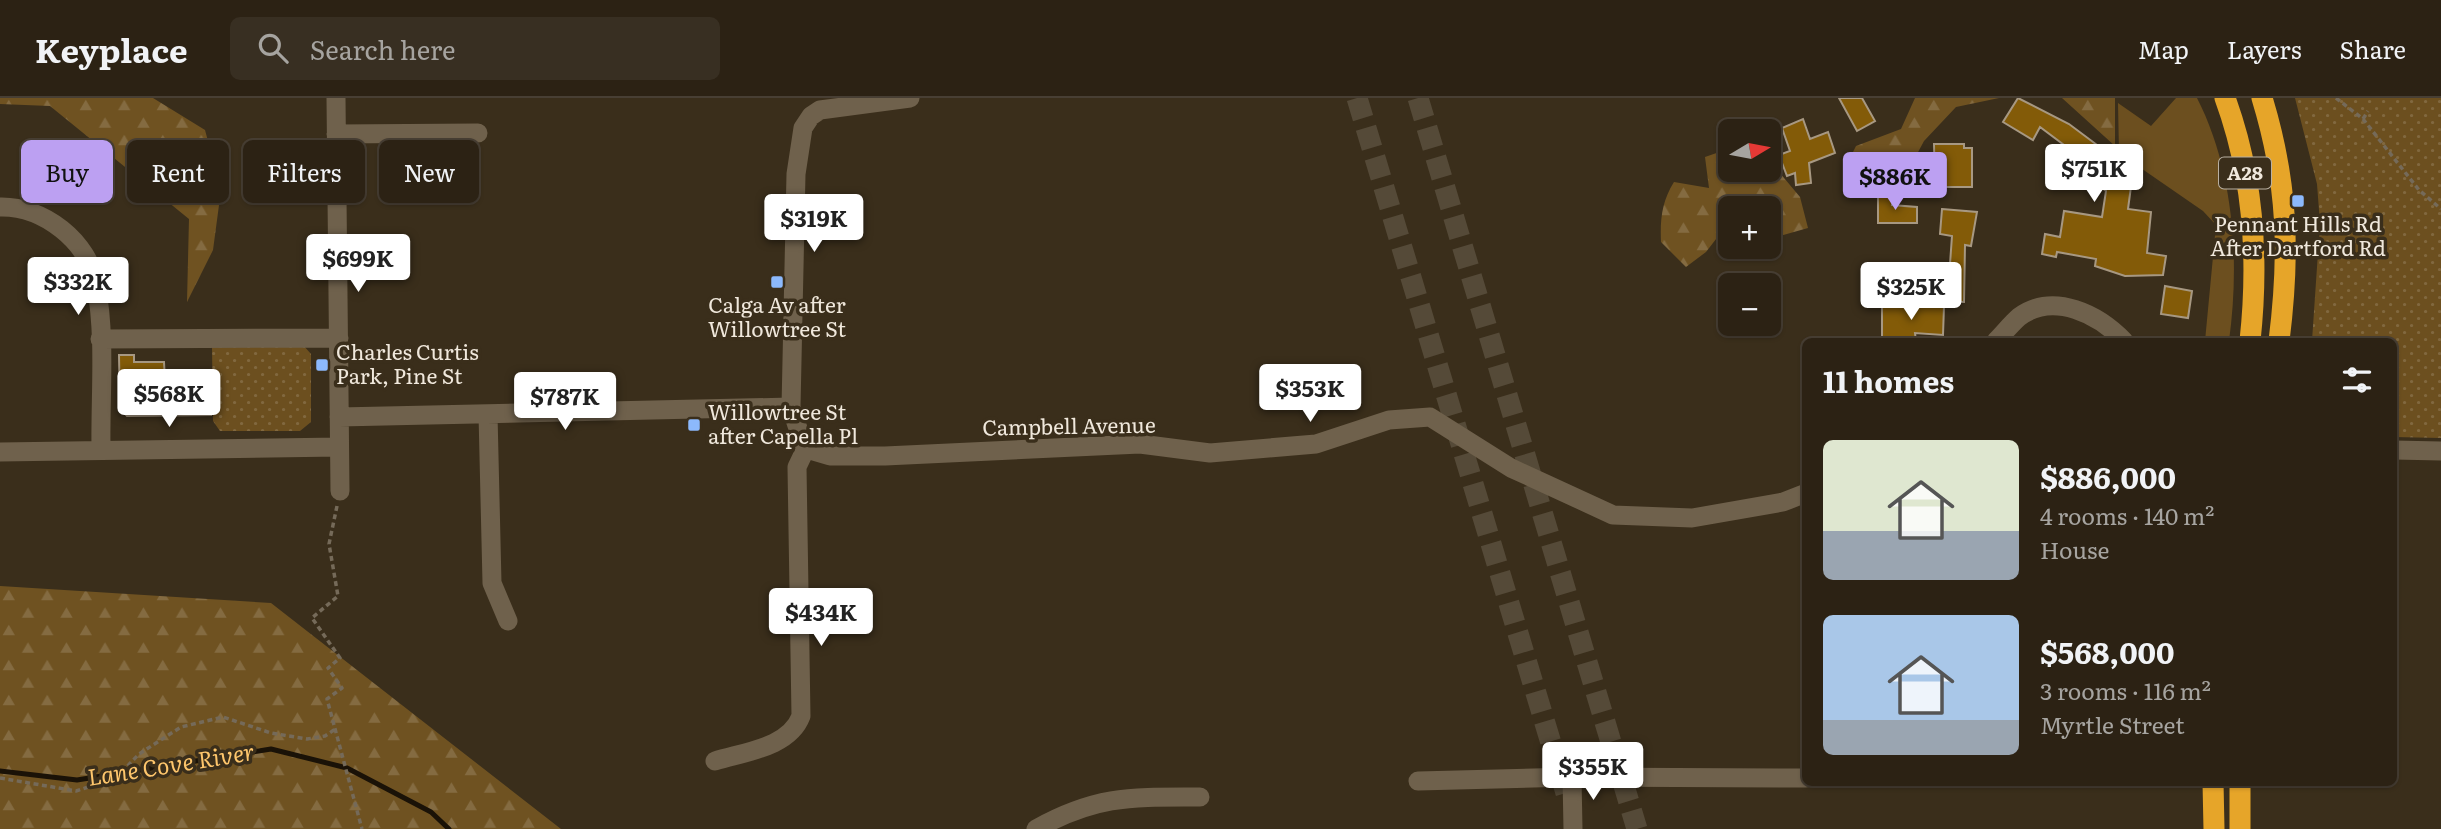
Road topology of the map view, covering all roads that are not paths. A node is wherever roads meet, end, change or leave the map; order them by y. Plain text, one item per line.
1 (336, 98) edge
2 (910, 98) edge
3 (2225, 98) edge
4 (2263, 98) edge
5 (478, 132) dead end
6 (336, 134) junction
7 (0, 207) edge
8 (339, 338) junction
9 (1999, 338) edge
10 (2121, 338) edge
11 (2250, 338) edge
12 (2279, 338) edge
13 (100, 339) junction
14 (791, 407) junction
15 (488, 414) junction
16 (339, 417) junction
17 (807, 446) junction
18 (339, 447) junction
19 (101, 450) junction
20 (2397, 450) edge
21 (0, 452) edge
22 (2441, 452) edge
23 (340, 491) road end
24 (1802, 495) edge
25 (508, 621) dead end
26 (715, 761) dead end
27 (1572, 777) junction
28 (1802, 778) edge
29 (1418, 781) dead end
30 (2213, 786) edge
31 (2240, 786) edge
32 (1200, 797) dead end
33 (1036, 829) edge
34 (1573, 829) edge
35 (2214, 829) edge
36 (2240, 829) edge

1 - 6 street
2 - 14 street
3 - 11 highway, A28
4 - 12 highway, A28
5 - 6 street
6 - 8 street
7 - 13 street
8 - 13 street
8 - 16 street
9 - 10 street
13 - 19 street
14 - 15 street
14 - 17 street
15 - 16 street
15 - 25 street
16 - 18 street
17 - 24 street, Campbell Avenue
17 - 26 street
18 - 19 street
18 - 23 street
19 - 21 street
20 - 22 street
27 - 28 street
27 - 29 street
27 - 34 street
30 - 35 highway
31 - 36 highway
32 - 33 street

